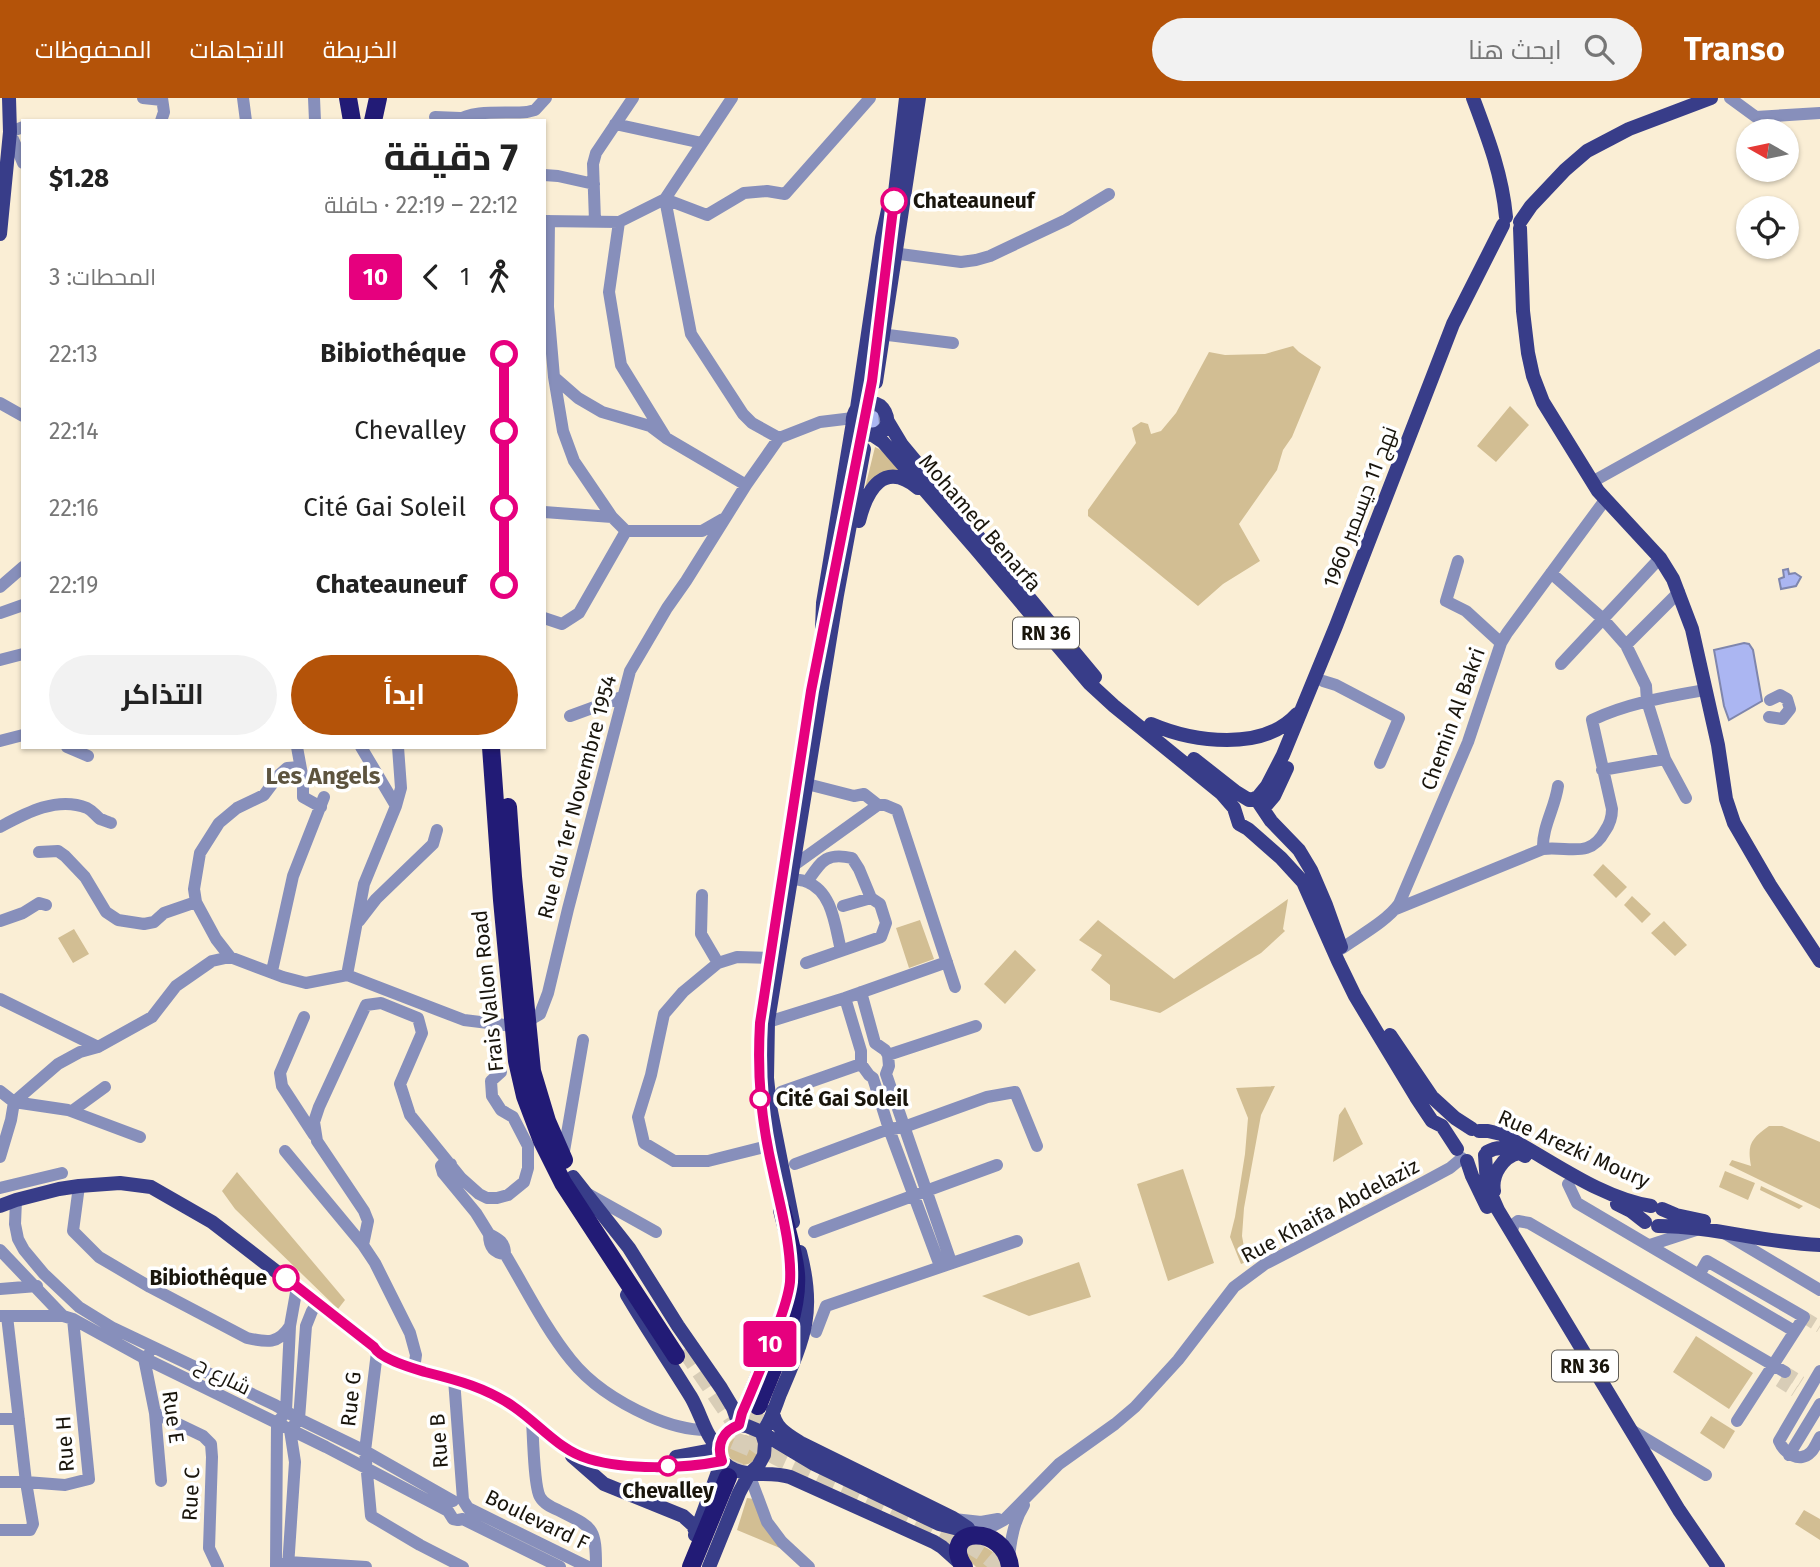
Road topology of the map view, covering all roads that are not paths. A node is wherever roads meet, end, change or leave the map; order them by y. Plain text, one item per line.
1 (9, 98) edge
2 (143, 98) edge
3 (243, 98) edge
4 (314, 98) edge
5 (348, 98) edge
6 (357, 98) edge
7 (371, 98) edge
8 (378, 98) edge
9 (546, 98) edge
10 (633, 98) edge
11 (732, 98) edge
12 (870, 98) edge
13 (906, 98) edge
14 (919, 98) edge
15 (1473, 98) edge
16 (1687, 98) edge
17 (1711, 98) edge
18 (1730, 98) edge
19 (162, 99) edge
20 (1820, 113) edge
21 (435, 117) dead end
22 (162, 119) edge
23 (246, 119) edge
24 (315, 119) edge
25 (353, 119) edge
26 (354, 119) edge
27 (371, 119) edge
28 (372, 119) edge
29 (458, 119) edge
30 (615, 124) junction
31 (16, 129) edge
32 (702, 143) junction
33 (21, 153) edge
34 (546, 175) edge
35 (905, 183) junction
36 (594, 184) junction
37 (1109, 194) dead end
38 (665, 199) junction
39 (894, 201) junction
40 (547, 221) edge
41 (595, 221) junction
42 (619, 222) junction
43 (1512, 222) junction
44 (0, 234) edge
45 (900, 254) junction
46 (546, 307) edge
47 (888, 335) junction
48 (953, 343) dead end
49 (1820, 355) edge
50 (554, 377) junction
51 (0, 403) edge
52 (880, 406) junction
53 (21, 415) edge
54 (855, 416) junction
55 (887, 420) junction
56 (874, 436) junction
57 (666, 438) junction
58 (779, 438) junction
59 (862, 449) tunnel mouth
60 (1592, 482) junction
61 (746, 485) junction
62 (933, 499) junction
63 (1605, 500) junction
64 (736, 502) junction
65 (546, 512) edge
66 (612, 517) junction
67 (626, 531) junction
68 (852, 550) junction
69 (1660, 558) junction
70 (1458, 561) dead end
71 (21, 569) edge
72 (1551, 573) junction
73 (0, 587) edge
74 (1679, 592) junction
75 (21, 605) edge
76 (0, 613) edge
77 (546, 619) edge
78 (1604, 619) junction
79 (826, 637) junction
80 (1501, 643) junction
81 (1626, 645) junction
82 (21, 655) edge
83 (0, 660) edge
84 (1561, 664) dead end
85 (1323, 681) junction
86 (1706, 690) junction
87 (622, 697) junction
88 (1770, 700) dead end
89 (1647, 701) junction
90 (1303, 707) junction
91 (570, 716) dead end
92 (1769, 718) dead end
93 (1151, 724) junction
94 (21, 736) edge
95 (0, 741) edge
96 (72, 749) edge
97 (297, 749) edge
98 (362, 749) edge
99 (398, 749) edge
100 (481, 749) edge
101 (491, 749) edge
102 (502, 749) edge
103 (88, 756) dead end
104 (1665, 760) junction
105 (1381, 763) dead end
106 (300, 767) junction
107 (1602, 770) junction
108 (493, 772) junction
109 (807, 784) junction
110 (1558, 786) dead end
111 (1686, 798) dead end
112 (878, 805) junction
113 (1257, 805) junction
114 (396, 806) junction
115 (1236, 811) junction
116 (111, 823) dead end
117 (0, 827) edge
118 (1248, 829) junction
119 (437, 830) dead end
120 (1294, 844) junction
121 (1543, 849) junction
122 (39, 852) dead end
123 (1280, 858) junction
124 (792, 872) junction
125 (807, 882) junction
126 (702, 895) dead end
127 (871, 898) junction
128 (196, 902) junction
129 (46, 905) dead end
130 (843, 906) dead end
131 (1395, 909) junction
132 (0, 921) edge
133 (356, 924) junction
134 (1341, 949) junction
135 (841, 950) junction
136 (230, 957) junction
137 (770, 958) junction
138 (1820, 961) edge
139 (947, 962) junction
140 (718, 963) junction
141 (806, 963) dead end
142 (272, 971) junction
143 (347, 975) junction
144 (956, 987) dead end
145 (861, 992) junction
146 (845, 998) junction
147 (0, 999) edge
148 (304, 1017) dead end
149 (768, 1022) junction
150 (520, 1026) junction
151 (976, 1026) dead end
152 (583, 1040) dead end
153 (98, 1046) junction
154 (888, 1055) junction
155 (861, 1064) junction
156 (501, 1072) dead end
157 (880, 1076) junction
158 (105, 1087) dead end
159 (0, 1091) edge
160 (782, 1092) dead end
161 (14, 1102) junction
162 (72, 1111) junction
163 (904, 1127) junction
164 (888, 1129) junction
165 (1476, 1130) junction
166 (140, 1137) dead end
167 (317, 1141) junction
168 (768, 1146) junction
169 (1037, 1146) dead end
170 (285, 1151) dead end
171 (1486, 1153) junction
172 (1519, 1153) junction
173 (0, 1155) edge
174 (1462, 1156) junction
175 (563, 1157) junction
176 (451, 1164) junction
177 (794, 1164) dead end
178 (997, 1166) dead end
179 (62, 1172) dead end
180 (568, 1180) junction
181 (1568, 1184) junction
182 (79, 1186) junction
183 (0, 1188) edge
184 (584, 1192) junction
185 (920, 1194) junction
186 (16, 1200) junction
187 (0, 1206) edge
188 (1656, 1207) junction
189 (782, 1209) junction
190 (1651, 1224) junction
191 (1702, 1228) junction
192 (1512, 1230) junction
193 (656, 1232) dead end
194 (814, 1232) dead end
195 (1723, 1232) junction
196 (796, 1237) junction
197 (1820, 1237) edge
198 (1017, 1241) dead end
199 (363, 1245) junction
200 (1650, 1245) junction
201 (1820, 1245) edge
202 (0, 1250) edge
203 (945, 1264) junction
204 (33, 1286) junction
205 (297, 1287) junction
206 (1816, 1288) edge
207 (0, 1289) edge
208 (61, 1291) junction
209 (318, 1303) junction
210 (3, 1316) edge
211 (68, 1317) junction
212 (290, 1326) junction
213 (816, 1332) dead end
214 (148, 1345) junction
215 (377, 1352) junction
216 (680, 1353) tunnel mouth
217 (167, 1354) junction
218 (144, 1359) junction
219 (162, 1367) junction
220 (414, 1369) junction
221 (1820, 1371) edge
222 (1776, 1373) junction
223 (454, 1379) junction
224 (755, 1385) junction
225 (725, 1394) junction
226 (1820, 1404) edge
227 (765, 1408) junction
228 (286, 1411) junction
229 (155, 1413) junction
230 (0, 1419) edge
231 (19, 1419) junction
232 (299, 1419) junction
233 (532, 1420) junction
234 (1737, 1421) dead end
235 (277, 1424) junction
236 (739, 1425) junction
237 (290, 1430) junction
238 (706, 1430) junction
239 (1631, 1430) junction
240 (762, 1433) junction
241 (1820, 1437) edge
242 (561, 1445) junction
243 (365, 1451) junction
244 (698, 1454) junction
245 (1789, 1455) junction
246 (619, 1465) junction
247 (367, 1468) junction
248 (739, 1471) junction
249 (1706, 1475) dead end
250 (1043, 1480) junction
251 (161, 1481) dead end
252 (0, 1482) edge
253 (26, 1482) junction
254 (1026, 1497) junction
255 (459, 1508) junction
256 (953, 1518) junction
257 (0, 1530) edge
258 (696, 1533) junction
259 (977, 1534) junction
260 (1011, 1564) edge
261 (282, 1566) edge
262 (963, 1566) edge
263 (218, 1567) edge
264 (366, 1567) edge
265 (463, 1567) edge
266 (560, 1567) edge
267 (588, 1567) edge
268 (596, 1567) edge
269 (684, 1567) edge
270 (691, 1567) edge
271 (702, 1567) edge
272 (709, 1567) edge
273 (809, 1567) edge
274 (1710, 1567) edge
275 (1718, 1567) edge

1 - 31 main road
2 - 19 street
3 - 23 street
4 - 24 street
5 - 25 highway
6 - 26 highway
7 - 27 highway
8 - 28 highway
9 - 29 street
10 - 30 street
11 - 32 street
12 - 38 street
13 - 39 main road
14 - 35 main road
15 - 43 main road
16 - 43 main road, نهج 11 ديسمبر 1960
17 - 43 main road, نهج 11 ديسمبر 1960
18 - 20 street
19 - 22 street
21 - 29 street
30 - 32 street
30 - 36 street
31 - 33 street
31 - 44 main road
32 - 38 street
34 - 36 street
35 - 39 main road
35 - 45 main road
36 - 41 street
37 - 45 street
38 - 42 street
38 - 58 street
39 - 54 main road
40 - 41 street
40 - 46 street
41 - 42 street
42 - 57 street
43 - 60 main road
43 - 85 main road, نهج 11 ديسمبر 1960
43 - 90 main road, نهج 11 ديسمبر 1960
45 - 47 main road
46 - 50 street
47 - 48 street
47 - 52 main road
49 - 60 street
50 - 57 street
50 - 66 street
51 - 53 street
52 - 54 main road
52 - 55 main road
54 - 56 main road
54 - 58 street
54 - 79 main road
55 - 56 main road
55 - 93 main road, Mohamed Benarfa / RN 36
56 - 62 main road, Mohamed Benarfa / RN 36
56 - 68 main road
57 - 61 street
58 - 61 street, Rue du 1er Novembre 1954
59 - 79 main road
60 - 63 main road
61 - 64 street, Rue du 1er Novembre 1954
62 - 68 main road
62 - 115 main road, Mohamed Benarfa / RN 36
63 - 69 main road
63 - 72 street, Chemin Al Bakri
64 - 67 street
64 - 87 street, Rue du 1er Novembre 1954
65 - 66 street
66 - 67 street
67 - 77 street
68 - 79 main road
69 - 74 main road
69 - 78 street
70 - 80 street
71 - 73 street
72 - 78 street
72 - 80 street, Chemin Al Bakri
74 - 81 street
74 - 86 main road
75 - 76 street
78 - 81 street
78 - 84 street
79 - 109 main road
79 - 137 main road
80 - 131 street, Chemin Al Bakri
81 - 89 street
82 - 83 street
85 - 105 street
85 - 113 main road, نهج 11 ديسمبر 1960
86 - 89 street
86 - 138 main road
87 - 91 street
87 - 150 street, Rue du 1er Novembre 1954
88 - 92 street
89 - 104 street
89 - 107 street
90 - 93 main road
90 - 113 main road, نهج 11 ديسمبر 1960
93 - 113 main road, Mohamed Benarfa / RN 36
94 - 95 street
96 - 103 street
97 - 106 street
98 - 114 street
99 - 114 street
100 - 108 street
101 - 108 highway, Frais Vallon Road
102 - 150 highway, Frais Vallon Road
104 - 107 street
104 - 111 street
106 - 128 street
106 - 142 street
107 - 121 street
108 - 150 highway, Frais Vallon Road
109 - 112 street
109 - 124 main road
110 - 121 street
112 - 124 street
112 - 139 street
113 - 115 main road
113 - 118 main road
113 - 120 main road, RN 36
114 - 133 street
115 - 118 main road
116 - 117 street
118 - 123 main road, RN 36
119 - 133 street
120 - 123 main road
120 - 134 main road, RN 36
121 - 131 street
122 - 128 street
123 - 174 main road, RN 36
124 - 125 street
124 - 149 main road
125 - 127 street
125 - 135 street
126 - 140 street
127 - 130 street
127 - 135 street
128 - 136 street
129 - 132 street
131 - 134 street, Chemin Al Bakri
133 - 143 street
134 - 165 main road, RN 36
135 - 141 street
136 - 142 street
136 - 153 street
137 - 140 street
137 - 168 main road
139 - 144 street
139 - 145 street
140 - 168 street
142 - 143 street
143 - 150 street
145 - 146 street
145 - 154 street
146 - 149 street
146 - 155 street
147 - 153 street
148 - 167 street
149 - 196 main road
150 - 175 highway, Frais Vallon Road
150 - 180 highway, Frais Vallon Road
151 - 154 street
152 - 175 street
153 - 161 street
154 - 157 street
155 - 157 street
155 - 160 street
156 - 176 street
157 - 163 street
157 - 164 street
158 - 162 street
159 - 161 street
161 - 162 street
161 - 173 street
162 - 166 street
163 - 164 street
163 - 169 street
163 - 185 street
164 - 177 street
164 - 185 street
165 - 171 main road
165 - 174 main road
165 - 188 main road, Rue Arezki Moury / RN 36
167 - 176 street
167 - 199 street
168 - 189 main road
170 - 199 street
171 - 172 main road, Rue Arezki Moury
171 - 174 main road
171 - 192 main road, RN 36
172 - 181 main road, Rue Arezki Moury
172 - 192 main road, RN 36
174 - 250 street, Rue Khaifa Abdelaziz
174 - 274 main road, RN 36
175 - 180 highway, Frais Vallon Road
176 - 238 street
178 - 185 street
179 - 183 street
180 - 184 main road
180 - 216 highway, Frais Vallon Road
180 - 238 main road
181 - 190 main road, Rue Arezki Moury
181 - 200 street
182 - 186 main road
182 - 205 main road
182 - 212 street
184 - 193 street
184 - 225 main road
185 - 194 street
185 - 203 street
186 - 187 main road
186 - 208 street, Boulevard F
188 - 190 main road
188 - 197 main road, Rue Arezki Moury / RN 36
189 - 224 main road
189 - 227 highway
190 - 191 main road, Rue Arezki Moury
191 - 195 main road, Rue Arezki Moury
191 - 200 street
192 - 222 street
192 - 239 main road, RN 36
195 - 201 main road, Rue Arezki Moury
195 - 206 street
196 - 227 highway
196 - 227 main road
198 - 203 street
199 - 220 street
200 - 222 street
202 - 204 street, شارع ح
203 - 213 street
204 - 207 street
204 - 208 street
204 - 211 street, شارع ح
205 - 209 main road
205 - 212 street
208 - 214 street, Boulevard F
209 - 215 main road
209 - 232 street
210 - 211 street
210 - 231 street
211 - 218 street, شارع ح
211 - 253 street, Rue H
212 - 228 street
214 - 217 street, Boulevard F
214 - 218 street
215 - 220 main road
215 - 243 street, Rue G
217 - 219 street
217 - 228 street, Boulevard F
218 - 219 street, شارع ح
218 - 229 street, Rue E
219 - 235 street, شارع ح
220 - 223 main road
221 - 245 street
222 - 234 street
223 - 233 main road
223 - 255 street, Rue B
224 - 225 main road
224 - 236 main road
225 - 236 main road
226 - 245 street
227 - 240 main road
227 - 256 main road
228 - 232 street, Boulevard F
228 - 235 street
229 - 251 street, Rue E
229 - 263 street, Rue C
230 - 231 street
231 - 253 street
232 - 237 street
232 - 243 street, Boulevard F
233 - 242 main road
233 - 268 street
235 - 237 street, شارع ح
235 - 261 street
236 - 240 main road
236 - 248 main road
237 - 247 street, شارع ح
237 - 261 street
238 - 244 main road
238 - 248 main road
239 - 249 street
239 - 275 main road, RN 36
240 - 248 main road
240 - 259 main road
241 - 245 street
242 - 246 main road
242 - 258 main road
243 - 247 street, Rue G
243 - 255 street, Boulevard F
244 - 246 main road
244 - 248 main road
246 - 248 main road
247 - 255 street, شارع ح
247 - 265 street, Rue G
248 - 258 main road
248 - 262 main road
248 - 270 highway
248 - 271 highway
248 - 272 main road
248 - 273 street
250 - 254 street
250 - 260 street
252 - 253 street, Rue H
253 - 257 street
254 - 256 street
254 - 259 street
255 - 266 street, شارع ح
255 - 267 street, Boulevard F
256 - 259 main road
258 - 269 main road
259 - 260 highway
259 - 262 highway
261 - 264 street

